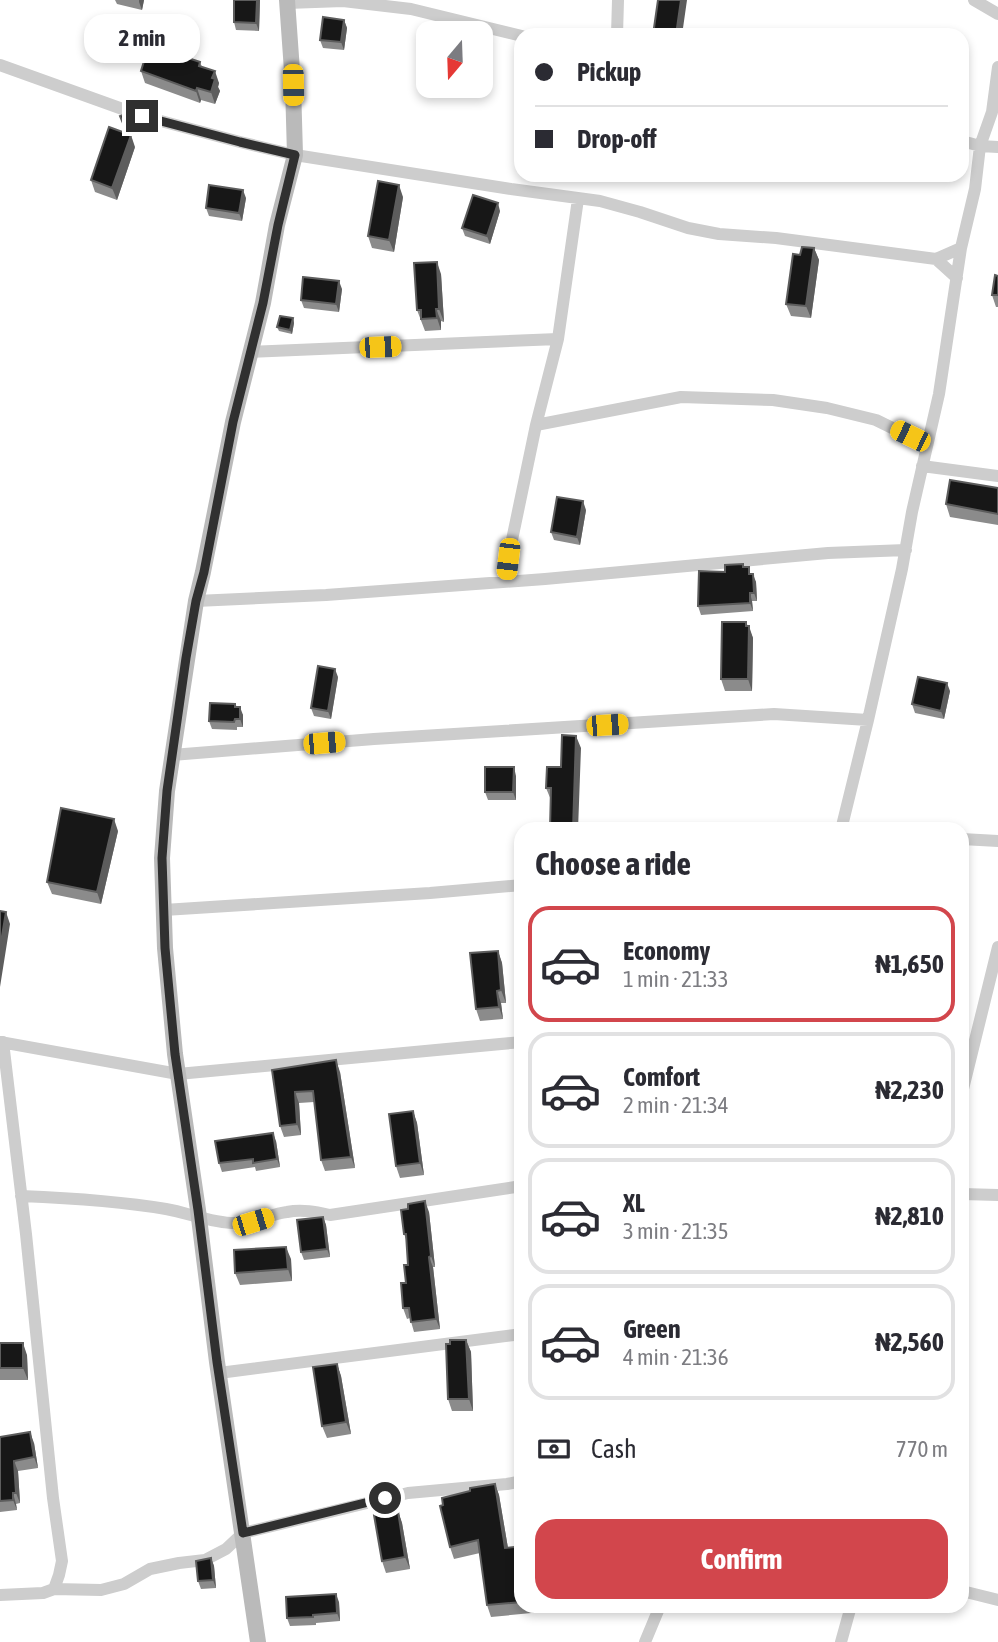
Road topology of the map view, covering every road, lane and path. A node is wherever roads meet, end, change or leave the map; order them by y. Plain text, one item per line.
1 (618, 0) edge
2 (974, 0) edge
3 (287, 1) edge
4 (998, 14) edge
5 (617, 28) edge
6 (514, 34) edge
7 (0, 65) edge
8 (998, 67) edge
9 (969, 143) edge
10 (980, 146) junction
11 (998, 147) edge
12 (295, 155) junction
13 (578, 199) junction
14 (961, 248) junction
15 (936, 259) junction
16 (957, 278) junction
17 (558, 339) junction
18 (250, 352) junction
19 (536, 425) junction
20 (927, 444) junction
21 (922, 466) junction
22 (998, 476) edge
23 (906, 550) junction
24 (506, 581) junction
25 (196, 601) junction
26 (868, 720) junction
27 (172, 755) junction
28 (843, 822) edge
29 (969, 839) edge
30 (998, 841) edge
31 (514, 887) edge
32 (164, 910) junction
33 (998, 947) edge
34 (2, 1042) edge
35 (514, 1043) edge
36 (969, 1065) edge
37 (178, 1074) junction
38 (514, 1187) edge
39 (969, 1194) edge
40 (998, 1195) edge
41 (21, 1196) junction
42 (199, 1217) junction
43 (514, 1335) edge
44 (219, 1373) junction
45 (514, 1483) edge
46 (243, 1533) junction
47 (54, 1589) junction
48 (969, 1593) edge
49 (0, 1595) edge
50 (998, 1600) edge
51 (657, 1613) edge
52 (848, 1613) edge
53 (258, 1642) edge
54 (645, 1642) edge
55 (841, 1642) edge

1 - 5 street
2 - 4 street
3 - 6 street
3 - 12 street
7 - 12 street
8 - 10 street
9 - 10 street
10 - 11 street
10 - 14 street
12 - 13 street
12 - 18 street
13 - 15 street
13 - 17 street
14 - 15 street
14 - 16 street
15 - 16 street
16 - 20 street
17 - 18 street
17 - 19 street
18 - 25 street
19 - 20 street
19 - 24 street
20 - 21 street
21 - 22 street
21 - 23 street
23 - 24 street
23 - 26 street
24 - 25 street
25 - 27 street
26 - 27 street
26 - 28 street
27 - 32 street
29 - 30 street
31 - 32 street
32 - 37 street
33 - 36 street
34 - 37 street
34 - 41 street
35 - 37 street
37 - 42 street
38 - 42 street
39 - 40 street
41 - 42 street
41 - 47 street
42 - 44 street
43 - 44 street
44 - 46 street
45 - 46 street
46 - 47 street
46 - 53 street
47 - 49 street
48 - 50 street
51 - 54 street
52 - 55 street

